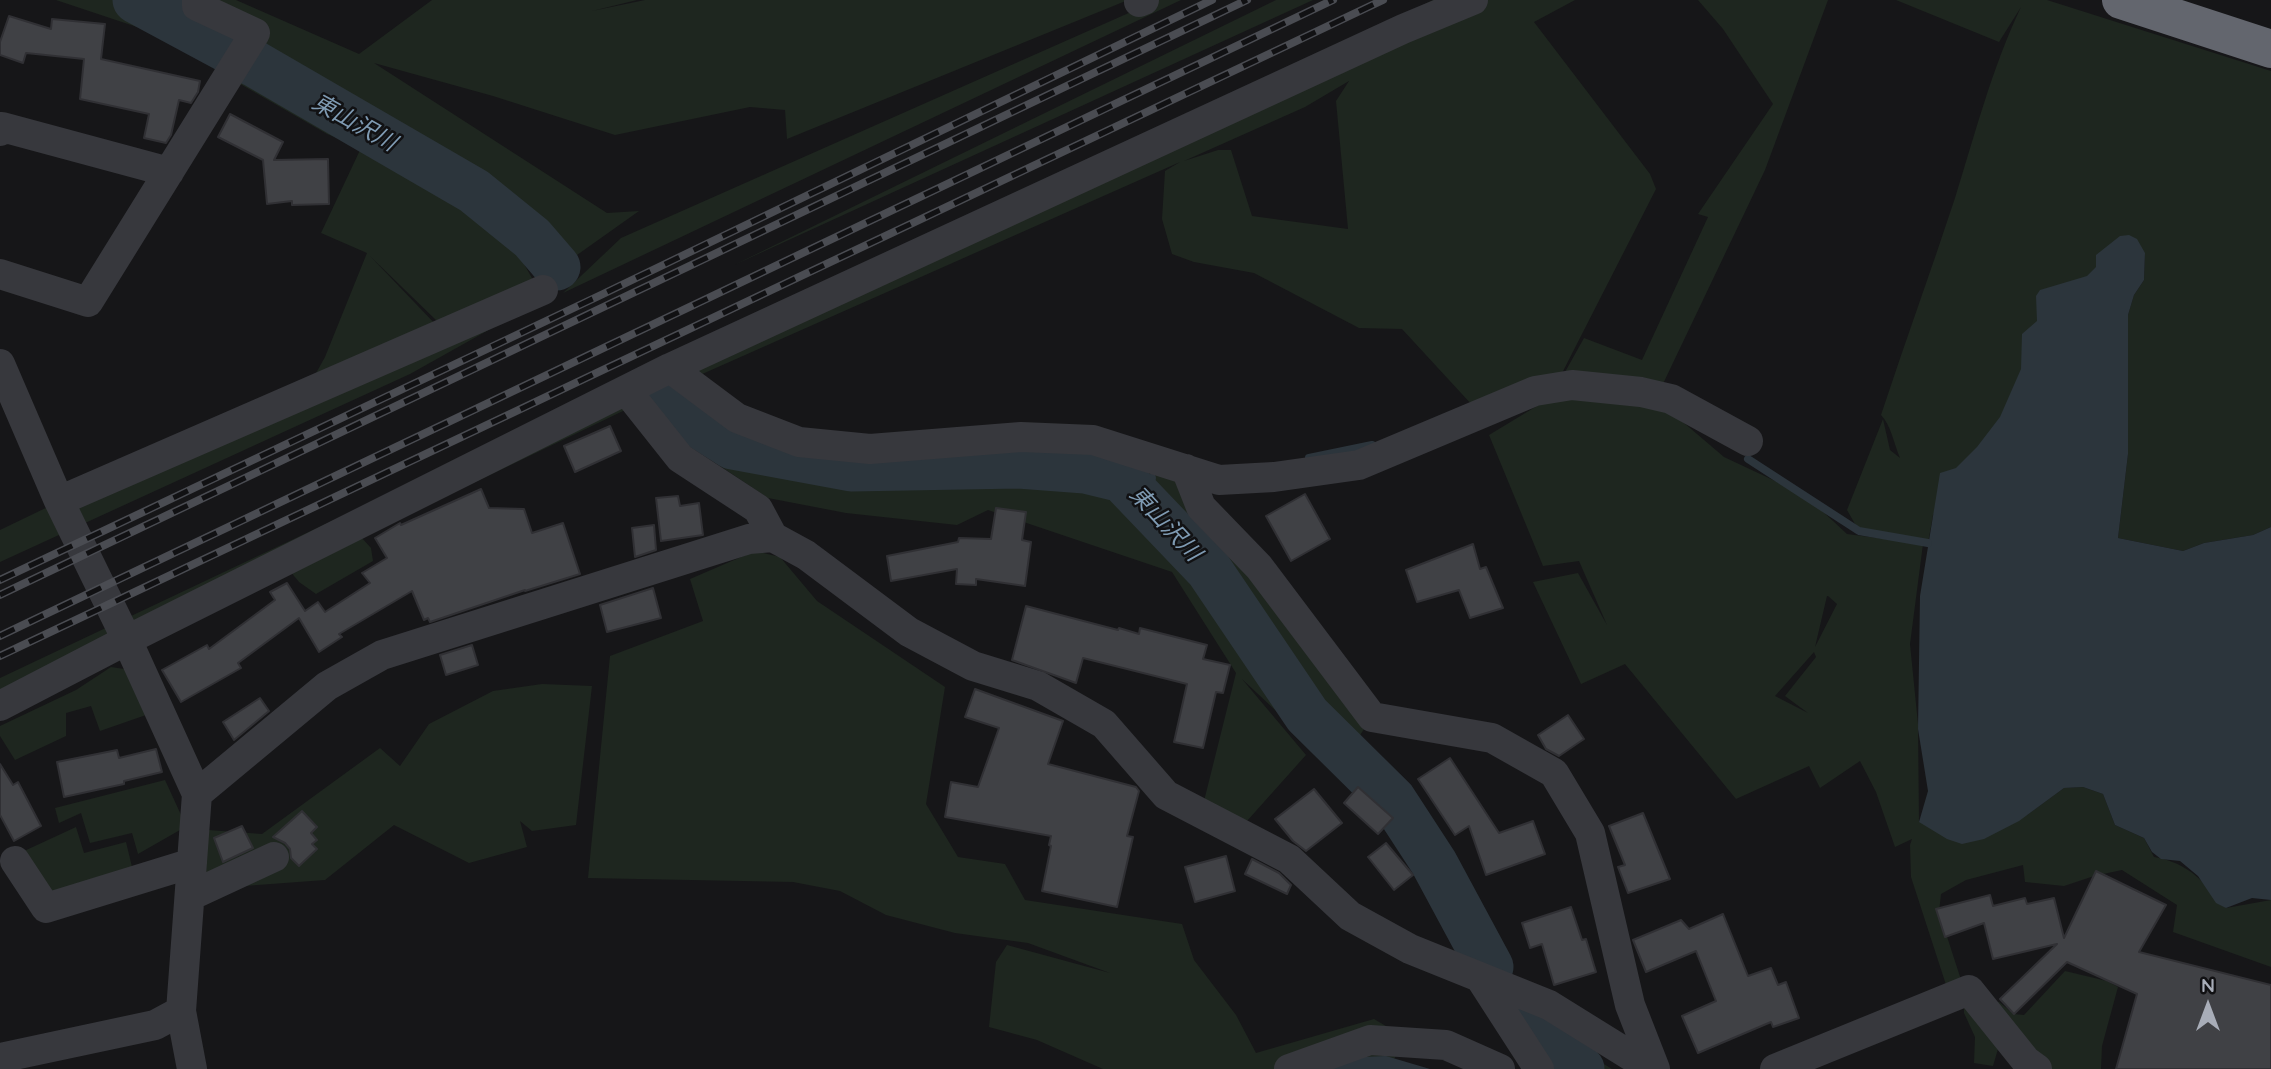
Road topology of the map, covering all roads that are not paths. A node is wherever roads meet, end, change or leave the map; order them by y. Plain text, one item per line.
1 (197, 0) edge
2 (1473, 0) edge
3 (2122, 0) edge
4 (2271, 49) edge
5 (0, 131) edge
6 (169, 172) junction
7 (0, 274) edge
8 (543, 290) dead end
9 (0, 364) edge
10 (670, 368) junction
11 (626, 390) junction
12 (1748, 442) dead end
13 (1186, 469) junction
14 (59, 501) junction
15 (773, 537) junction
16 (127, 640) junction
17 (0, 706) edge
18 (197, 794) junction
19 (274, 857) dead end
20 (15, 861) dead end
21 (192, 863) junction
22 (190, 896) junction
23 (1481, 979) junction
24 (181, 1012) junction
25 (0, 1058) edge
26 (192, 1069) edge
27 (1289, 1069) edge
28 (1500, 1069) edge
29 (1539, 1069) edge
30 (1653, 1069) edge
31 (1775, 1069) edge
32 (2037, 1069) edge

1 - 6 street
2 - 10 street
3 - 4 highway
5 - 6 street
6 - 7 street
8 - 14 street
9 - 14 street
10 - 11 street
10 - 13 street
11 - 15 street
11 - 16 street
12 - 13 street
13 - 30 street
14 - 16 street
15 - 18 street
15 - 23 street
16 - 17 street
16 - 18 street
18 - 21 street
19 - 22 street
20 - 21 street
21 - 22 street
22 - 24 street
23 - 29 street
23 - 30 street
24 - 25 street
24 - 26 street
27 - 28 street
31 - 32 street

